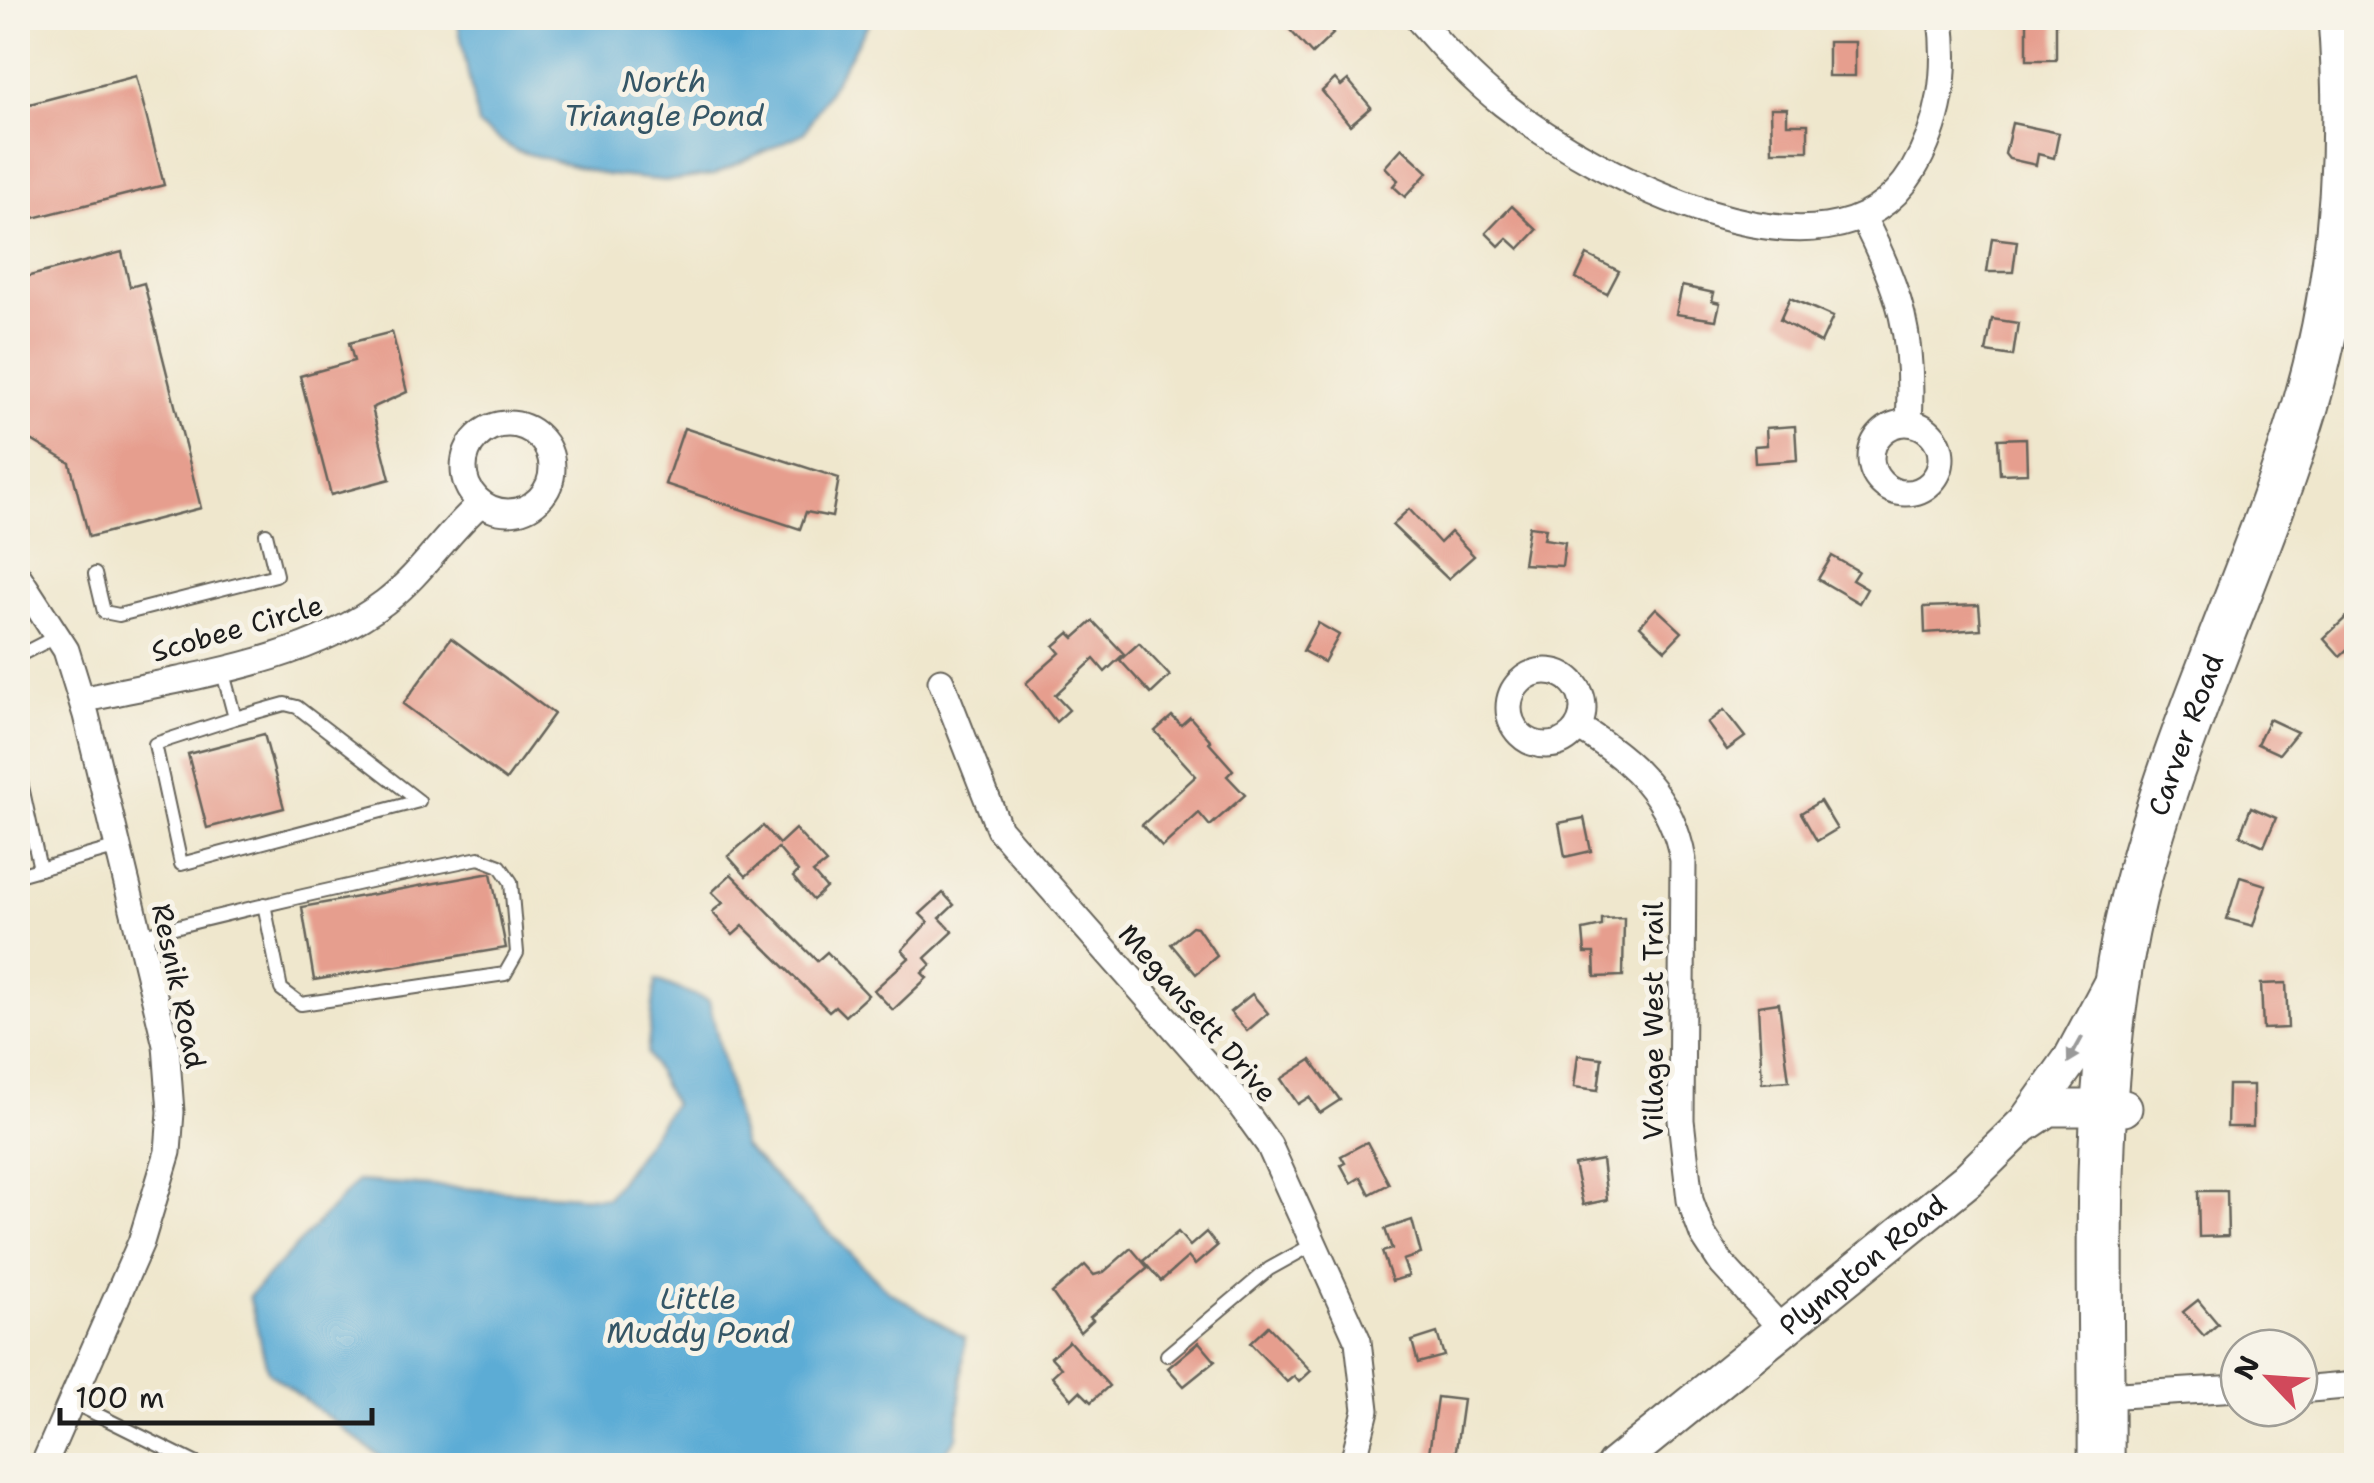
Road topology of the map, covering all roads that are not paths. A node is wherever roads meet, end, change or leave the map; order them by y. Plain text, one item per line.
1 (1417, 18) edge
2 (1941, 18) edge
3 (2340, 18) edge
4 (1863, 218) junction
5 (2356, 292) edge
6 (1908, 422) dead end
7 (481, 503) dead end
8 (266, 534) dead end
9 (94, 574) dead end
10 (18, 576) edge
11 (57, 636) junction
12 (18, 656) edge
13 (222, 667) junction
14 (942, 680) dead end
15 (82, 700) junction
16 (235, 718) junction
17 (1578, 727) dead end
18 (18, 784) edge
19 (118, 848) junction
20 (40, 869) junction
21 (18, 875) edge
22 (264, 904) junction
23 (140, 936) junction
24 (2119, 969) junction
25 (2113, 1108) junction
26 (2022, 1126) junction
27 (1316, 1242) junction
28 (1780, 1327) junction
29 (1166, 1354) dead end
30 (2356, 1385) edge
31 (2219, 1387) edge
32 (2319, 1388) edge
33 (2114, 1396) junction
34 (72, 1402) junction
35 (43, 1466) edge
36 (201, 1466) edge
37 (1352, 1466) edge
38 (1614, 1466) edge
39 (2102, 1466) edge
40 (2125, 1466) edge

1 - 4 street
2 - 4 street
3 - 24 highway, Carver Road
4 - 6 street
5 - 25 highway, Carver Road
7 - 13 street, Scobee Circle
8 - 9 lane
10 - 11 street, Resnik Road
11 - 12 lane
11 - 15 street, Resnik Road
13 - 15 street, Scobee Circle
13 - 16 lane
14 - 27 street, Megansett Drive
15 - 19 street, Resnik Road
16 - 16 lane
17 - 28 street, Village West Trail
18 - 20 lane
19 - 20 lane
19 - 23 street, Resnik Road
20 - 21 lane
22 - 22 lane
22 - 23 lane
23 - 34 street, Resnik Road
24 - 25 highway, Carver Road
24 -> 26 main road
25 - 26 main road, Plympton Road
25 - 33 highway, Carver Road
26 - 28 main road, Plympton Road
27 - 29 lane
27 - 37 street, Megansett Drive
28 - 38 main road, Plympton Road
30 - 32 street
31 - 33 street
33 - 39 highway, Carver Road
33 - 40 highway, Carver Road
34 - 35 street, Resnik Road
34 - 36 lane

